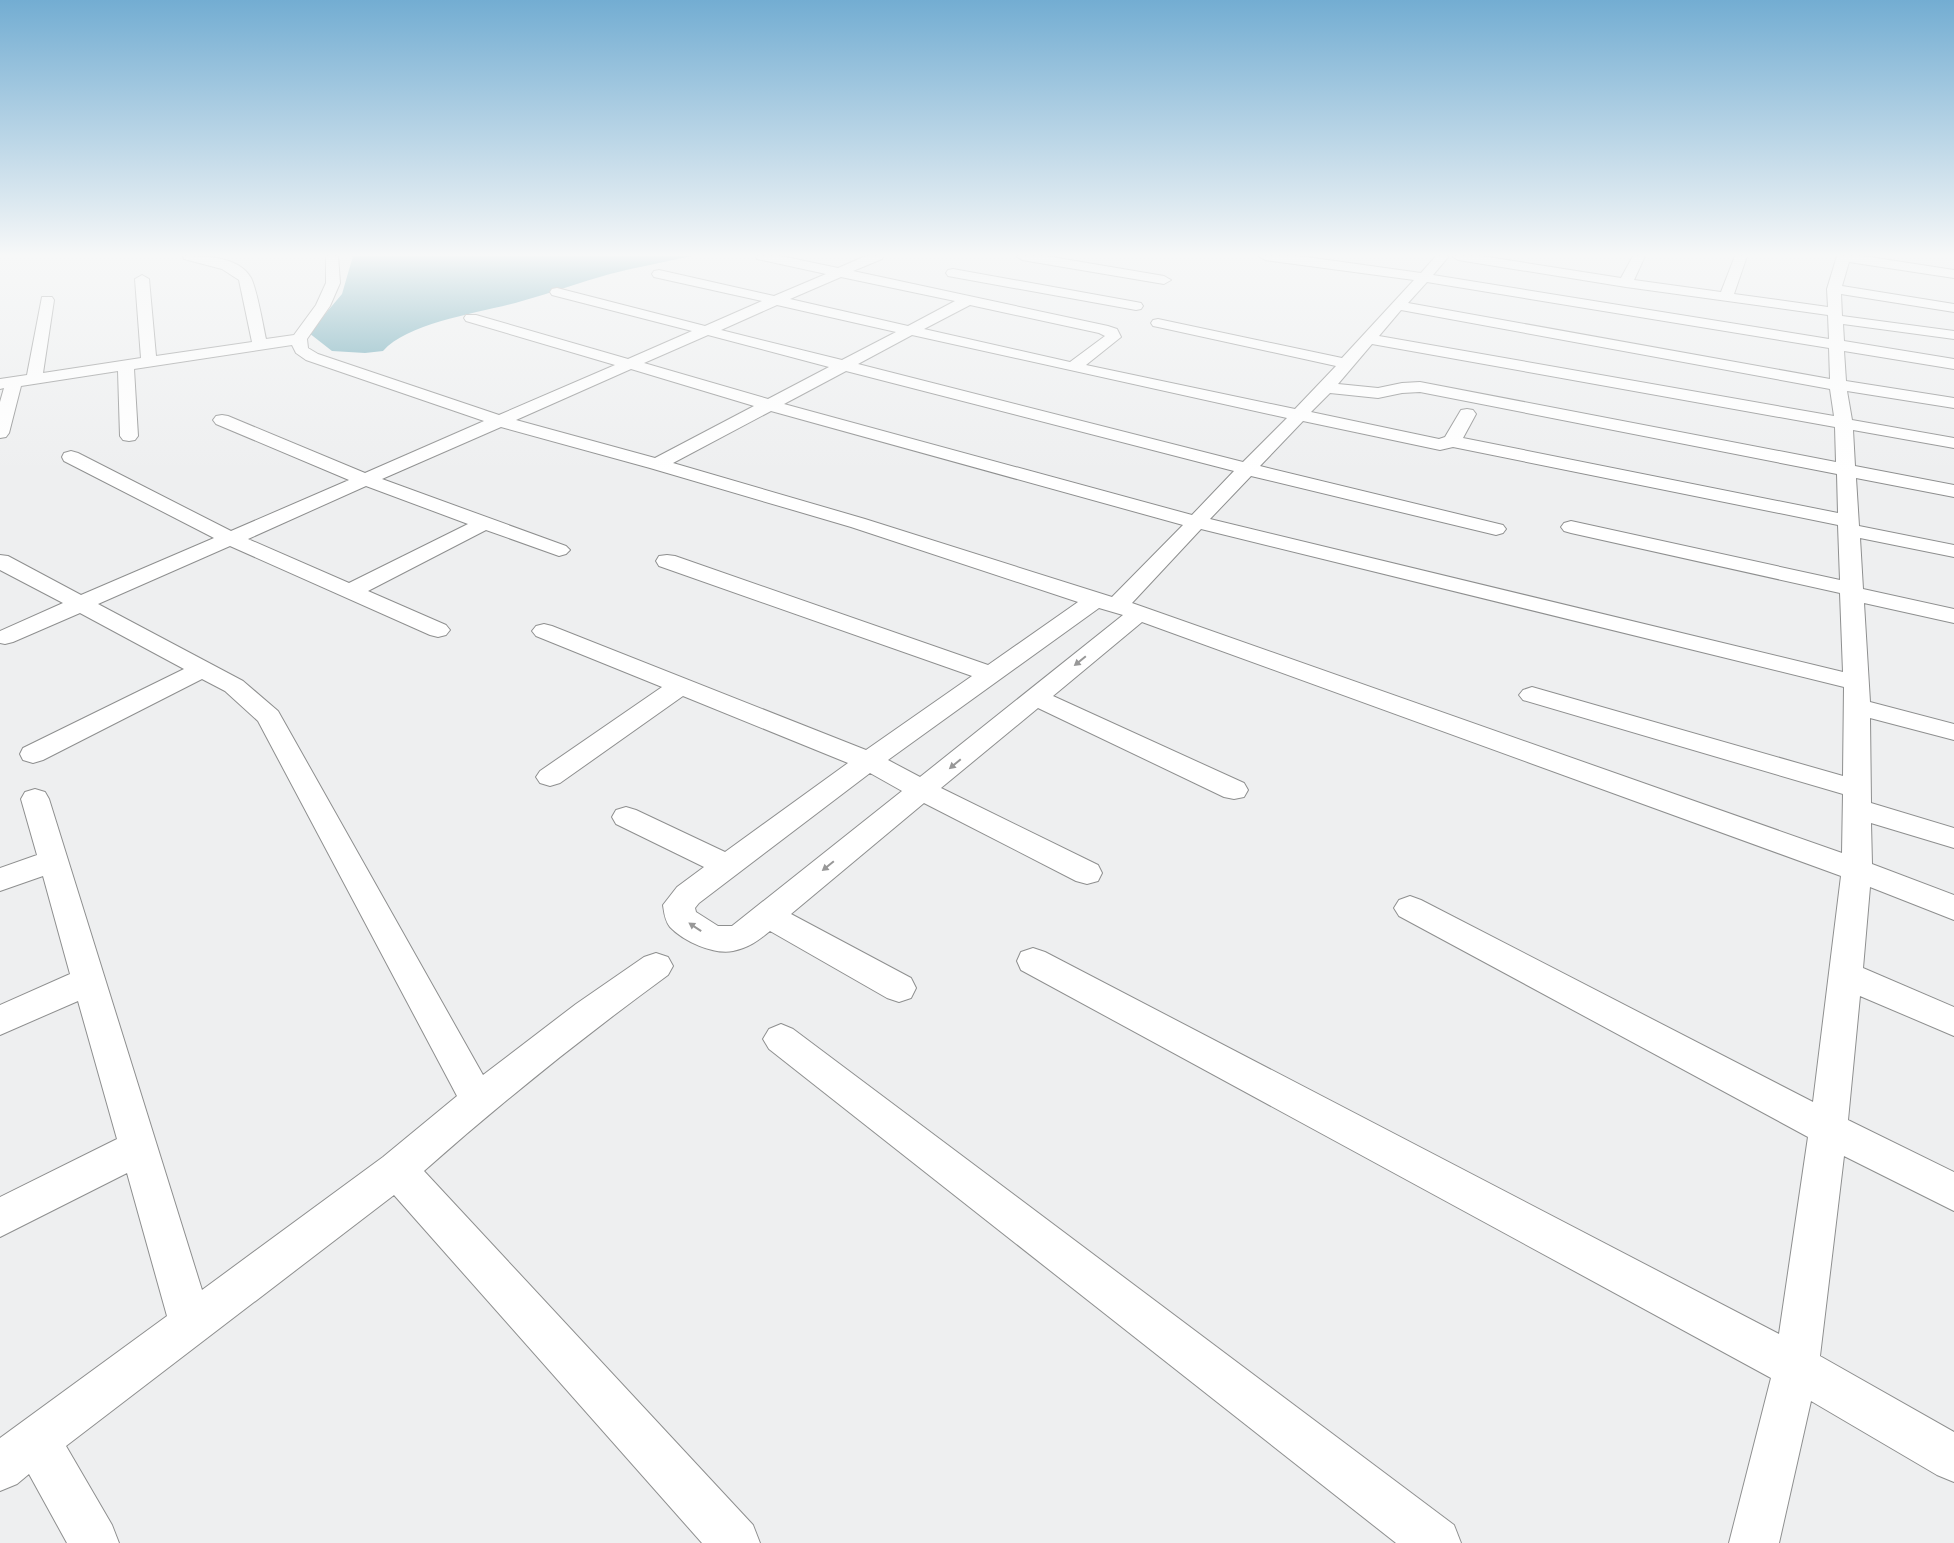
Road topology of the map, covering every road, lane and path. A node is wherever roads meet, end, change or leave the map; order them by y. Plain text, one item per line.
1 (42, 328) edge
2 (146, 328) edge
3 (256, 328) edge
4 (307, 328) edge
5 (506, 328) edge
6 (699, 328) edge
7 (712, 328) edge
8 (899, 328) edge
9 (912, 328) edge
10 (1098, 328) edge
11 (1182, 328) edge
12 (1379, 328) edge
13 (1548, 328) edge
14 (1597, 328) edge
15 (1656, 328) edge
16 (1836, 328) edge
17 (1910, 328) edge
18 (707, 330) junction
19 (908, 330) junction
20 (1954, 335) edge
21 (1369, 339) junction
22 (299, 340) junction
23 (260, 345) junction
24 (1837, 346) junction
25 (1529, 354) junction
26 (149, 361) junction
27 (1346, 363) junction
28 (630, 364) junction
29 (1954, 364) edge
30 (126, 365) junction
31 (843, 365) junction
32 (1073, 367) junction
33 (34, 379) junction
34 (7, 383) edge
35 (1838, 385) junction
36 (1326, 387) junction
37 (1954, 403) edge
38 (770, 405) junction
39 (1467, 414) dead end
40 (1297, 416) junction
41 (222, 420) dead end
42 (500, 421) junction
43 (1844, 423) junction
44 (0, 433) edge
45 (128, 436) dead end
46 (1452, 441) junction
47 (1954, 442) edge
48 (71, 457) dead end
49 (657, 464) junction
50 (1247, 469) junction
51 (1845, 470) junction
52 (366, 480) junction
53 (1954, 490) edge
54 (1196, 522) junction
55 (485, 523) junction
56 (1848, 525) junction
57 (1571, 527) dead end
58 (1496, 529) dead end
59 (231, 539) junction
60 (559, 550) dead end
61 (1954, 551) edge
62 (0, 561) edge
63 (667, 561) dead end
64 (350, 591) junction
65 (1851, 591) junction
66 (1094, 600) junction
67 (80, 605) junction
68 (1117, 605) junction
69 (1139, 613) junction
70 (1954, 616) edge
71 (1061, 624) junction
72 (438, 630) dead end
73 (544, 631) dead end
74 (6, 636) dead end
75 (1106, 640) junction
76 (201, 670) junction
77 (990, 674) junction
78 (681, 686) junction
79 (1532, 695) dead end
80 (1857, 695) junction
81 (1035, 697) junction
82 (1954, 732) edge
83 (33, 754) dead end
84 (869, 761) junction
85 (550, 777) dead end
86 (1234, 790) dead end
87 (923, 791) junction
88 (35, 799) dead end
89 (1857, 799) junction
90 (626, 817) dead end
91 (1954, 838) edge
92 (54, 860) junction
93 (728, 866) junction
94 (1856, 870) junction
95 (1087, 873) dead end
96 (0, 880) edge
97 (1410, 908) dead end
98 (1954, 908) edge
99 (767, 915) junction
100 (1032, 961) dead end
101 (656, 966) dead end
102 (1845, 975) junction
103 (89, 981) junction
104 (899, 988) dead end
105 (0, 1021) edge
106 (1954, 1022) edge
107 (781, 1039) dead end
108 (478, 1100) junction
109 (1828, 1129) junction
110 (139, 1148) junction
111 (397, 1170) junction
112 (1954, 1192) edge
113 (0, 1218) edge
114 (191, 1324) junction
115 (1796, 1367) junction
116 (18, 1453) edge
117 (1954, 1458) edge
118 (94, 1543) edge
119 (735, 1543) edge
120 (1436, 1543) edge
121 (1754, 1543) edge

1 - 33 street
2 - 26 street
3 - 23 street
4 - 22 street
5 - 28 street
6 - 18 street
7 - 18 street
8 - 19 street
9 - 19 street
10 - 32 street
11 - 27 street
12 - 21 street
13 - 25 street
14 - 35 street
15 - 24 street
16 - 24 street
17 - 20 street
18 - 28 street
18 - 31 street
19 - 31 street
19 - 32 street
21 - 25 street
21 - 27 street
22 - 23 street
22 - 42 street
23 - 26 street
24 - 29 street
24 - 35 street
25 - 43 street
26 - 30 street
27 - 36 street
28 - 38 street
28 - 42 street
30 - 33 street
30 - 45 street
31 - 38 street
31 - 50 street
32 - 40 street
33 - 34 street
34 - 44 street
35 - 37 street
35 - 43 street
36 - 40 street
36 - 51 street
38 - 49 street
38 - 54 street
39 - 46 street
40 - 46 street
40 - 50 street
41 - 52 street
42 - 49 street
42 - 52 street
43 - 47 street
43 - 51 street
46 - 56 street
48 - 59 street
49 - 66 street
50 - 54 street
50 - 58 street
51 - 53 street
51 - 56 street
52 - 55 street
52 - 59 street
54 - 68 street
54 - 80 street
55 - 60 street
55 - 64 street
56 - 61 street
56 - 65 street
57 - 65 street
59 - 64 street
59 - 67 street
62 - 67 street
63 - 77 street
64 - 72 street
65 - 70 street
65 - 80 street
66 - 68 street
66 - 71 street
67 - 74 street
67 - 76 street
68 - 69 street
69 - 75 street
69 - 94 street
71 - 75 street
71 - 77 street
73 - 78 street
75 -> 81 street
76 - 83 street
76 - 108 street
77 - 84 street
78 - 84 street
78 - 85 street
79 - 89 street
80 - 82 street
80 - 89 street
81 - 86 street
81 -> 87 street
84 - 87 street
84 - 93 street
87 - 95 street
87 -> 99 street
88 - 92 street
89 - 91 street
89 - 94 street
90 - 93 street
92 - 96 street
92 - 103 street
99 -> 93 street
94 - 98 street
94 - 102 street
97 - 109 street
99 - 104 street
100 - 115 street
101 - 108 street
102 - 106 street
102 - 109 street
103 - 105 street
103 - 110 street
107 - 120 street
108 - 111 street
109 - 112 street
109 - 115 street
110 - 113 street
110 - 114 street
111 - 114 street
111 - 119 street
114 - 116 street
115 - 117 street
115 - 121 street
116 - 118 street

